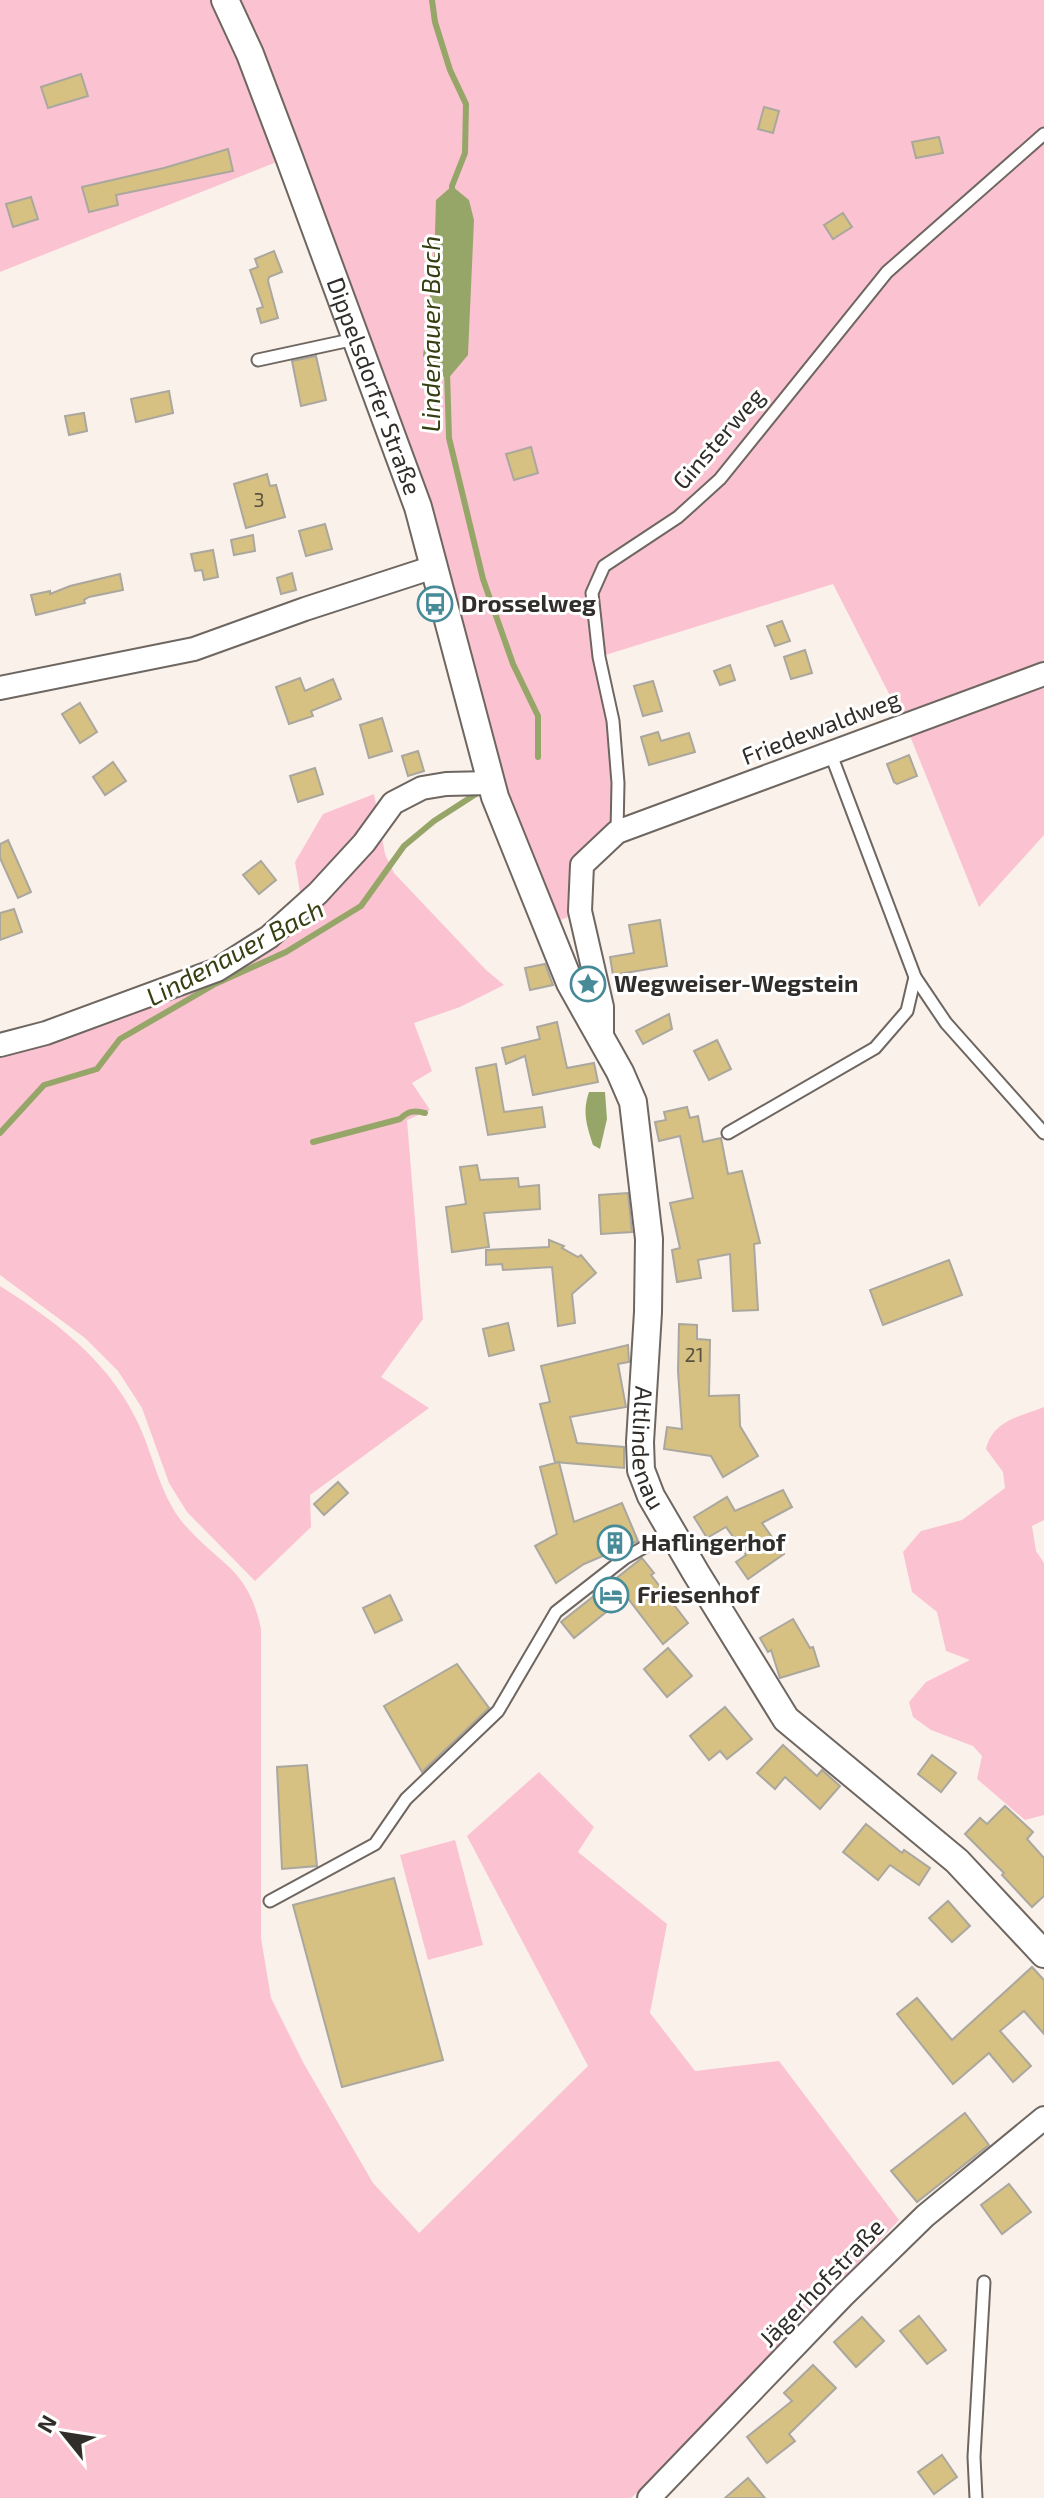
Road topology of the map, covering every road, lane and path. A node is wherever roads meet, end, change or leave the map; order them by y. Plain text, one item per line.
1 (225, 0) edge
2 (1044, 134) edge
3 (357, 339) junction
4 (258, 360) dead end
5 (434, 567) junction
6 (1044, 674) edge
7 (0, 688) edge
8 (830, 752) junction
9 (490, 783) junction
10 (617, 832) junction
11 (915, 977) junction
12 (602, 1040) junction
13 (0, 1045) edge
14 (728, 1133) dead end
15 (1044, 1133) edge
16 (671, 1532) junction
17 (270, 1901) dead end
18 (1044, 1954) edge
19 (1044, 2118) edge
20 (984, 2282) dead end
21 (649, 2498) edge
22 (976, 2498) edge

1 - 3 street, Dippelsdorfer Straße
2 - 10 lane, Ginsterweg
3 - 4 lane
3 - 5 street, Dippelsdorfer Straße
5 - 7 street
5 - 9 street, Dippelsdorfer Straße
6 - 8 street, Friedewaldweg
8 - 10 street, Friedewaldweg
8 - 11 lane
9 - 12 street, Altlindenau
9 - 13 street
10 - 12 street, Altlindenau
11 - 14 lane
11 - 15 lane
12 - 16 street, Altlindenau
16 - 17 lane
16 - 18 street, Altlindenau
19 - 21 street, Jägerhofstraße
20 - 22 lane

